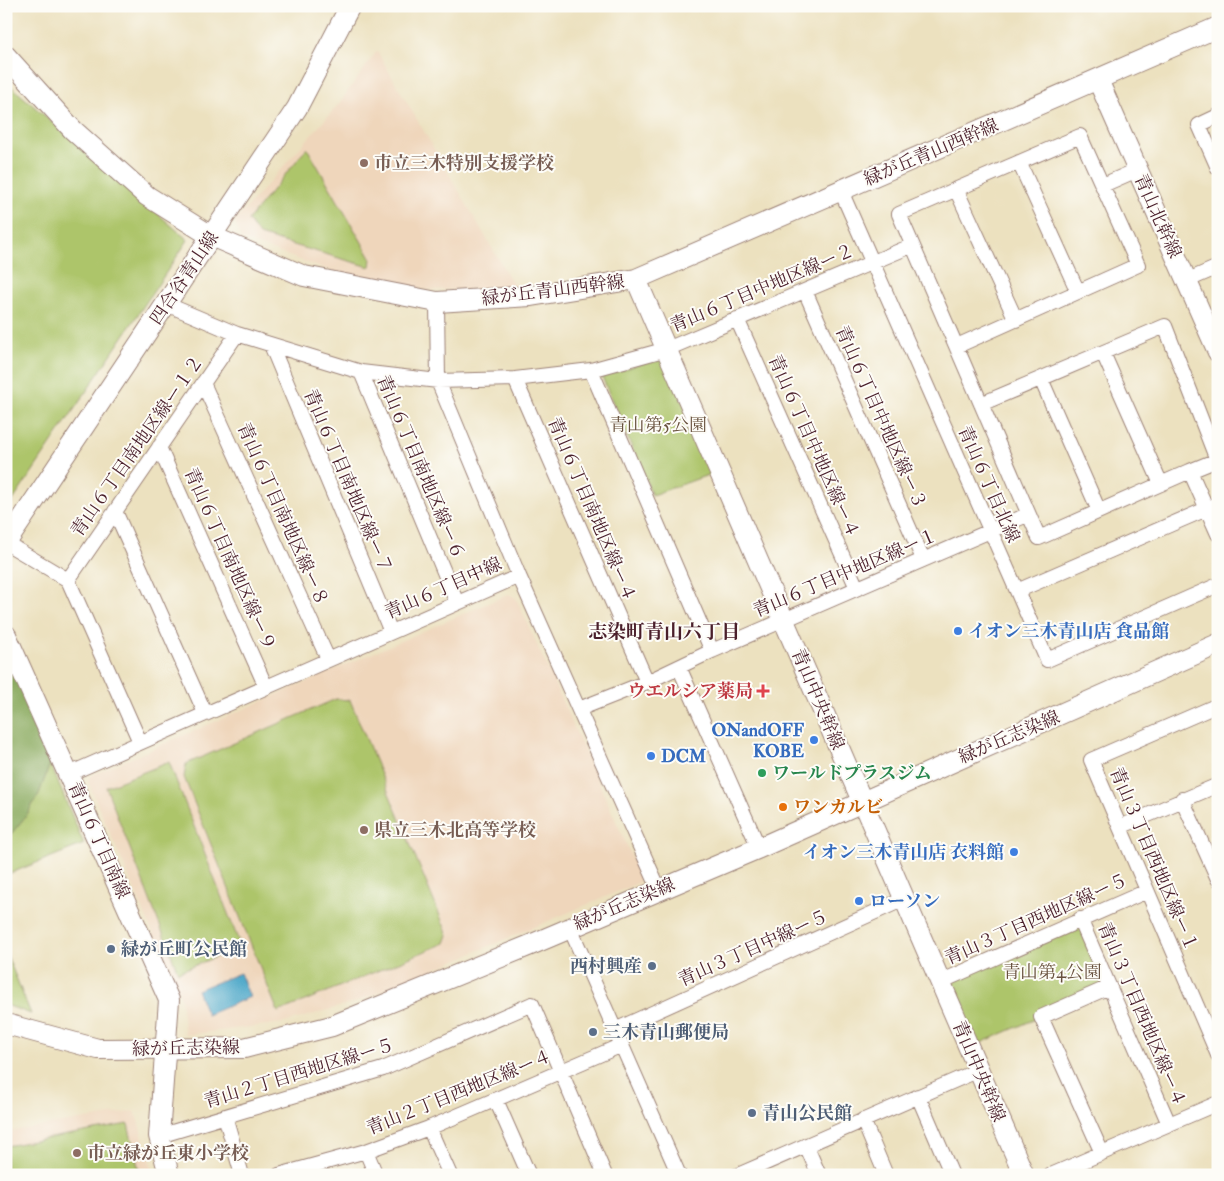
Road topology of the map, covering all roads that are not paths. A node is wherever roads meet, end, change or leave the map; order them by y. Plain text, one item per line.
1 (350, 6) edge
2 (1218, 27) edge
3 (6, 56) edge
4 (1098, 80) junction
5 (1218, 116) edge
6 (1019, 162) junction
7 (1218, 168) edge
8 (1137, 170) junction
9 (1103, 185) junction
10 (956, 189) junction
11 (841, 191) junction
12 (211, 236) junction
13 (911, 246) junction
14 (873, 262) junction
15 (1218, 267) edge
16 (636, 279) junction
17 (1186, 281) junction
18 (805, 291) junction
19 (1078, 292) junction
20 (437, 302) junction
21 (166, 304) junction
22 (737, 319) junction
23 (1016, 320) junction
24 (237, 334) junction
25 (270, 344) junction
26 (957, 346) junction
27 (667, 348) junction
28 (1218, 352) edge
29 (1103, 353) junction
30 (591, 370) junction
31 (361, 372) junction
32 (515, 378) junction
33 (1041, 379) junction
34 (438, 381) junction
35 (203, 383) junction
36 (981, 404) junction
37 (159, 447) junction
38 (1190, 471) junction
39 (1161, 484) junction
40 (1212, 506) edge
41 (115, 511) junction
42 (1099, 512) junction
43 (1027, 515) junction
44 (989, 531) junction
45 (1218, 534) edge
46 (6, 543) edge
47 (923, 560) junction
48 (519, 576) junction
49 (68, 580) junction
50 (1218, 586) edge
51 (857, 588) junction
52 (1017, 591) junction
53 (457, 603) junction
54 (785, 619) junction
55 (391, 632) junction
56 (6, 635) edge
57 (1218, 644) edge
58 (712, 651) junction
59 (328, 659) junction
60 (679, 667) junction
61 (646, 682) junction
62 (266, 687) junction
63 (1218, 705) edge
64 (579, 709) junction
65 (205, 713) junction
66 (140, 742) junction
67 (69, 774) junction
68 (1218, 785) edge
69 (1182, 799) junction
70 (862, 802) junction
71 (1120, 827) junction
72 (759, 848) junction
73 (1218, 879) edge
74 (659, 888) junction
75 (1147, 891) junction
76 (904, 899) junction
77 (1080, 919) junction
78 (570, 928) junction
79 (940, 982) junction
80 (1109, 986) junction
81 (6, 1024) edge
82 (615, 1030) junction
83 (622, 1046) junction
84 (164, 1050) junction
85 (1218, 1055) edge
86 (979, 1070) junction
87 (560, 1072) junction
88 (918, 1096) junction
89 (496, 1100) junction
90 (1218, 1103) edge
91 (225, 1116) junction
92 (863, 1120) junction
93 (1169, 1124) junction
94 (429, 1128) junction
95 (159, 1136) junction
96 (806, 1145) junction
97 (366, 1151) junction
98 (1102, 1153) junction
99 (305, 1171) edge
100 (745, 1173) edge
101 (170, 1175) edge
102 (242, 1175) edge
103 (279, 1175) edge
104 (376, 1175) edge
105 (450, 1175) edge
106 (529, 1175) edge
107 (605, 1175) edge
108 (679, 1175) edge
109 (819, 1175) edge
110 (886, 1175) edge
111 (952, 1175) edge
112 (1024, 1175) edge
113 (1052, 1175) edge

1 - 12 street, 四合谷青山線
2 - 4 street, 緑が丘青山西幹線
3 - 12 street, 緑が丘青山西幹線
4 - 8 street, 青山北幹線
4 - 11 street, 緑が丘青山西幹線
5 - 7 street
6 - 9 street
6 - 10 street
6 - 19 street
8 - 9 street
8 - 17 street, 青山北幹線
9 - 19 street
10 - 13 street
10 - 23 street
11 - 14 street, 青山６丁目北線
11 - 16 street, 緑が丘青山西幹線
12 - 20 street, 緑が丘青山西幹線
12 - 21 street, 四合谷青山線
13 - 14 street, 青山６丁目中地区線ー２
13 - 26 street
14 - 18 street, 青山６丁目中地区線ー２
14 - 44 street, 青山６丁目北線
15 - 17 street
16 - 20 street, 緑が丘青山西幹線
16 - 27 street, 青山中央幹線
17 - 28 street, 青山北幹線
18 - 22 street, 青山６丁目中地区線ー２
18 - 47 street, 青山６丁目中地区線ー３
19 - 23 street
20 - 34 street
21 - 24 street, 青山６丁目中地区線ー２
21 - 46 street, 四合谷青山線
22 - 27 street, 青山６丁目中地区線ー２
22 - 51 street, 青山６丁目中地区線ー４
23 - 26 street
24 - 25 street, 青山６丁目中地区線ー２
24 - 35 street, 青山６丁目南地区線ー１２
25 - 31 street, 青山６丁目中地区線ー２
25 - 55 street, 青山６丁目南地区線ー７
26 - 36 street
27 - 30 street, 青山６丁目中地区線ー２
27 - 54 street, 青山中央幹線
29 - 33 street
29 - 38 street
29 - 39 street
30 - 32 street, 青山６丁目中地区線ー２
30 - 58 street
31 - 34 street, 青山６丁目中地区線ー２
31 - 53 street, 青山６丁目南地区線ー６
32 - 34 street, 青山６丁目中地区線ー２
32 - 61 street, 青山６丁目南地区線ー４
33 - 36 street
33 - 42 street
34 - 48 street
35 - 37 street, 青山６丁目南地区線ー１２
35 - 59 street, 青山６丁目南地区線ー８
36 - 43 street
37 - 41 street, 青山６丁目南地区線ー１２
37 - 62 street, 青山６丁目南地区線ー９
38 - 39 street
38 - 40 street
39 - 42 street
40 - 45 street
40 - 52 street
41 - 49 street, 青山６丁目南地区線ー１２
41 - 65 street
42 - 43 street
43 - 44 street, 青山６丁目中地区線ー１
44 - 47 street, 青山６丁目中地区線ー１
44 - 52 street, 青山６丁目北線
46 - 49 street
47 - 51 street, 青山６丁目中地区線ー１
48 - 53 street, 青山６丁目中線
48 - 64 street, 青山６丁目中線
49 - 66 street
50 - 52 street, 青山６丁目北線
51 - 54 street, 青山６丁目中地区線ー１
53 - 55 street, 青山６丁目中線
54 - 58 street, 青山６丁目中地区線ー１
54 - 70 street, 青山中央幹線
55 - 59 street, 青山６丁目中線
56 - 67 street, 青山６丁目南線
57 - 70 street, 緑が丘志染線
58 - 60 street, 青山６丁目中地区線ー１
59 - 62 street, 青山６丁目中線
60 - 61 street, 青山６丁目中地区線ー１
60 - 72 street
61 - 64 street, 青山６丁目中地区線ー１
62 - 65 street, 青山６丁目中線
63 - 71 street, 青山３丁目西地区線ー１
64 - 74 street, 青山６丁目中線
65 - 66 street, 青山６丁目中線
66 - 67 street, 青山６丁目中線
67 - 84 street, 青山６丁目南線
68 - 69 street
69 - 71 street
69 - 73 street
70 - 72 street, 緑が丘志染線
70 - 76 street, 青山中央幹線
71 - 75 street, 青山３丁目西地区線ー１
72 - 74 street, 緑が丘志染線
74 - 78 street, 緑が丘志染線
75 - 77 street, 青山３丁目西地区線ー５
75 - 85 street, 青山３丁目西地区線ー１
76 - 79 street, 青山中央幹線
76 - 82 street, 青山３丁目中線ー５
77 - 79 street, 青山３丁目西地区線ー５
77 - 80 street, 青山３丁目西地区線ー４
78 - 82 street
78 - 84 street, 緑が丘志染線
79 - 86 street, 青山中央幹線
80 - 93 street, 青山３丁目西地区線ー４
80 - 98 street
81 - 84 street, 緑が丘志染線
82 - 83 street
83 - 87 street, 青山２丁目西地区線ー４
83 - 108 street
84 - 95 street, 青山６丁目南線
86 - 88 street
86 - 112 street, 青山中央幹線
87 - 89 street, 青山２丁目西地区線ー４
87 - 91 street, 青山２丁目西地区線ー５
87 - 107 street
88 - 92 street
88 - 111 street
89 - 94 street, 青山２丁目西地区線ー４
89 - 106 street
90 - 93 street
91 - 95 street, 青山２丁目西地区線ー５
91 - 102 street
92 - 96 street
92 - 110 street
93 - 98 street
94 - 97 street, 青山２丁目西地区線ー４
94 - 105 street
95 - 101 street, 青山６丁目南線
96 - 100 street
96 - 109 street
97 - 99 street, 青山２丁目西地区線ー４
97 - 104 street
98 - 113 street
99 - 103 street, 青山２丁目西地区線ー４

